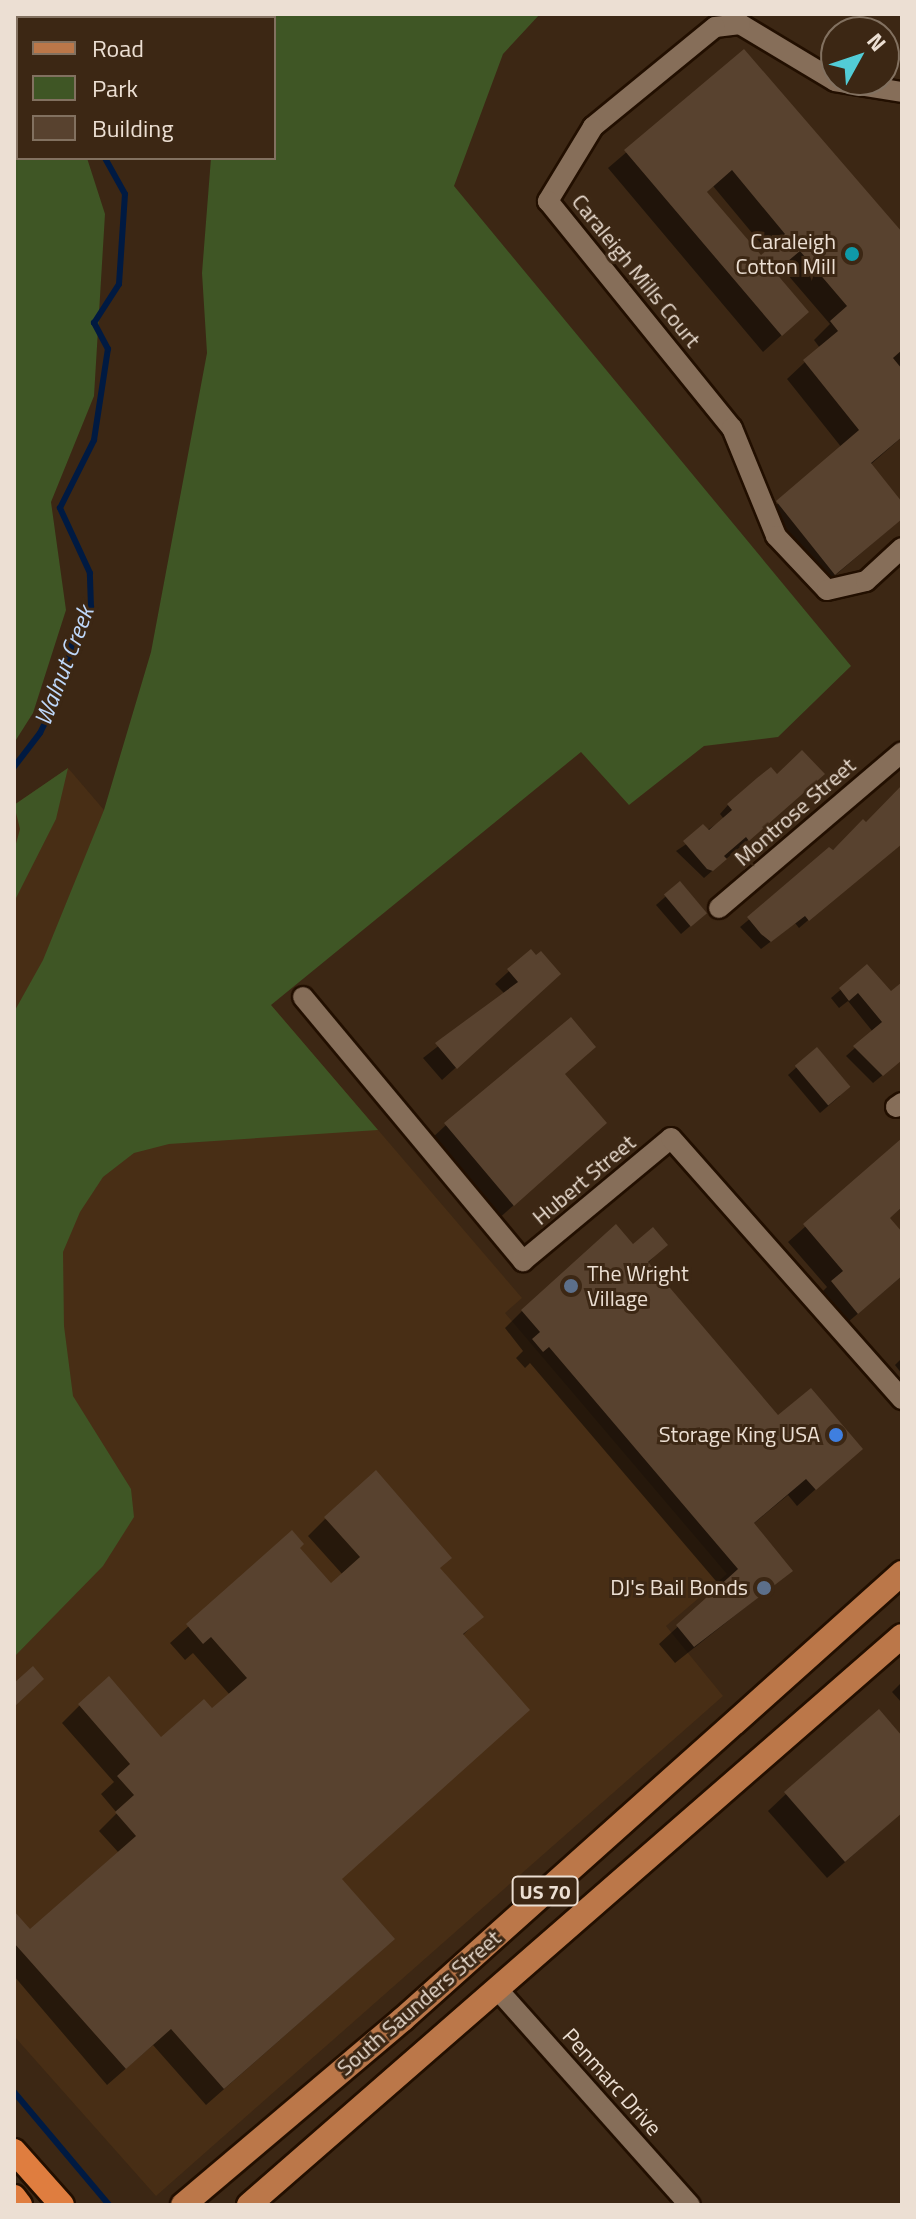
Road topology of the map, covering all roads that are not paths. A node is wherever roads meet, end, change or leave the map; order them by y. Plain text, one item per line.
1 (902, 92) edge
2 (902, 548) edge
3 (902, 752) edge
4 (719, 908) dead end
5 (303, 997) dead end
6 (902, 1399) edge
7 (902, 1573) edge
8 (902, 1636) edge
9 (499, 1991) junction
10 (14, 2151) edge
11 (14, 2197) edge
12 (20, 2205) edge
13 (62, 2205) edge
14 (183, 2205) edge
15 (249, 2205) edge
16 (690, 2205) edge

1 - 2 street, Caraleigh Mills Court
3 - 4 street, Montrose Street
5 - 6 street, Hubert Street
7 - 14 main road, South Saunders Street / US 70
8 - 9 main road, South Saunders Street / US 70
9 - 15 main road, South Saunders Street / US 70
9 - 16 street, Penmarc Drive
10 - 13 highway
11 - 12 highway

